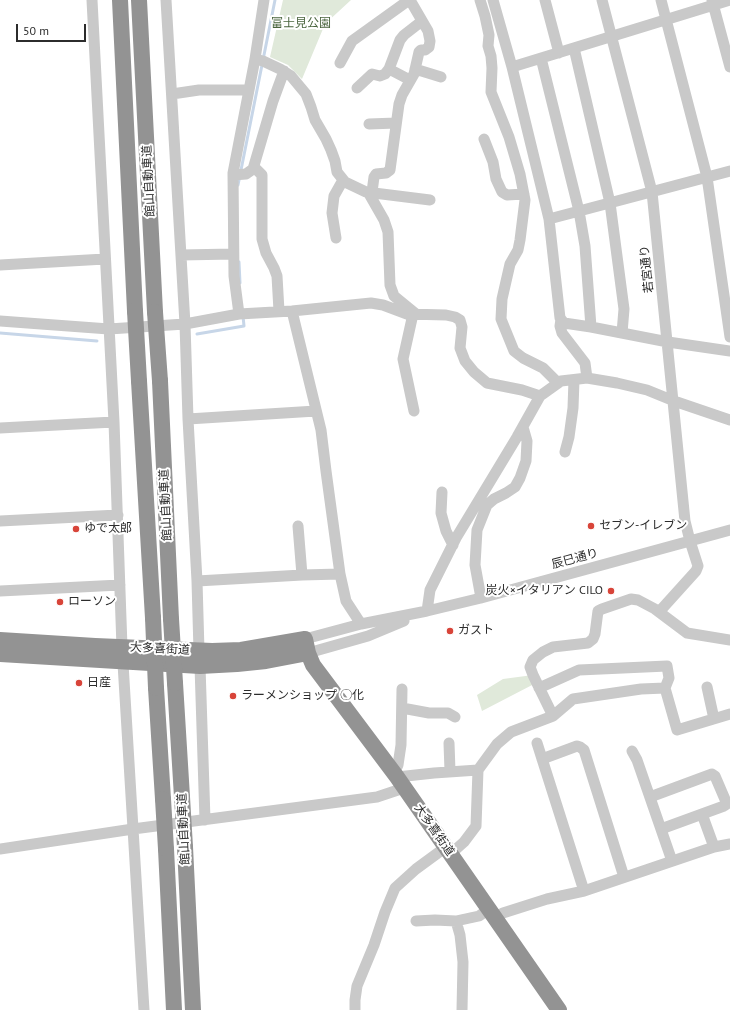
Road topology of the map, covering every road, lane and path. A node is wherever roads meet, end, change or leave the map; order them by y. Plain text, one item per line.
1 (92, 0) edge
2 (120, 0) edge
3 (139, 0) edge
4 (166, 0) edge
5 (264, 0) edge
6 (410, 0) edge
7 (480, 0) edge
8 (493, 0) edge
9 (545, 0) edge
10 (602, 0) edge
11 (661, 0) edge
12 (730, 0) edge
13 (713, 3) edge
14 (666, 20) junction
15 (422, 22) junction
16 (612, 37) junction
17 (574, 48) junction
18 (559, 53) junction
19 (541, 58) junction
20 (255, 60) junction
21 (340, 63) dead end
22 (512, 67) junction
23 (730, 67) edge
24 (389, 68) junction
25 (415, 69) junction
26 (284, 72) junction
27 (441, 77) dead end
28 (410, 80) junction
29 (357, 88) dead end
30 (249, 90) junction
31 (172, 94) junction
32 (396, 123) junction
33 (369, 124) dead end
34 (484, 139) dead end
35 (254, 167) junction
36 (730, 170) edge
37 (233, 175) junction
38 (707, 177) junction
39 (343, 180) junction
40 (370, 192) junction
41 (652, 192) junction
42 (524, 194) junction
43 (430, 200) dead end
44 (610, 203) junction
45 (578, 211) junction
46 (549, 219) junction
47 (336, 238) dead end
48 (233, 254) junction
49 (181, 255) junction
50 (105, 259) junction
51 (0, 265) edge
52 (279, 311) junction
53 (292, 311) junction
54 (239, 314) junction
55 (415, 314) junction
56 (561, 319) junction
57 (2, 322) edge
58 (185, 324) junction
59 (591, 327) junction
60 (109, 329) junction
61 (622, 333) junction
62 (730, 337) edge
63 (668, 342) junction
64 (730, 351) edge
65 (586, 378) junction
66 (574, 380) junction
67 (558, 383) junction
68 (540, 396) junction
69 (674, 401) junction
70 (316, 411) junction
71 (414, 411) dead end
72 (188, 419) junction
73 (730, 420) edge
74 (114, 422) junction
75 (523, 427) junction
76 (0, 428) edge
77 (565, 452) dead end
78 (442, 492) dead end
79 (118, 515) junction
80 (0, 521) edge
81 (298, 526) dead end
82 (730, 530) edge
83 (690, 541) junction
84 (453, 544) junction
85 (340, 574) junction
86 (302, 575) junction
87 (197, 581) junction
88 (120, 585) junction
89 (0, 591) edge
90 (481, 598) junction
91 (427, 611) junction
92 (658, 612) junction
93 (361, 624) junction
94 (0, 640) edge
95 (730, 640) edge
96 (306, 646) junction
97 (0, 654) edge
98 (123, 654) junction
99 (199, 658) junction
100 (707, 687) dead end
101 (402, 688) dead end
102 (539, 688) junction
103 (665, 688) junction
104 (402, 708) junction
105 (730, 714) edge
106 (553, 716) junction
107 (454, 717) dead end
108 (714, 719) junction
109 (449, 743) dead end
110 (537, 743) dead end
111 (632, 751) dead end
112 (542, 759) junction
113 (478, 770) junction
114 (450, 772) junction
115 (398, 779) junction
116 (650, 797) junction
117 (702, 814) junction
118 (205, 820) junction
119 (134, 829) junction
120 (661, 829) junction
121 (730, 844) edge
122 (714, 847) junction
123 (0, 849) edge
124 (448, 851) junction
125 (672, 861) junction
126 (624, 877) junction
127 (584, 891) junction
128 (492, 913) junction
129 (416, 921) dead end
130 (456, 921) junction
131 (144, 1010) edge
132 (174, 1010) edge
133 (193, 1010) edge
134 (355, 1010) edge
135 (462, 1010) edge
136 (559, 1010) edge

1 - 50 street
2 - 132 highway, 館山自動車道, bridge
3 - 133 highway, 館山自動車道, bridge
4 - 31 street
5 - 20 street
6 - 15 street
6 - 21 street
7 - 42 street
8 - 22 street
9 - 18 street
10 - 16 street, 若宮通り
11 - 14 street
12 - 13 street
13 - 14 street
13 - 23 street
14 - 16 street
14 - 38 street
15 - 24 street
15 - 25 street
16 - 17 street
16 - 41 street, 若宮通り
17 - 18 street
17 - 44 street
18 - 19 street
19 - 22 street
19 - 45 street
20 - 26 street
20 - 30 street
22 - 46 street
24 - 28 street
24 - 29 street
25 - 27 street
25 - 28 street
26 - 35 street
26 - 39 street
28 - 32 street
30 - 31 street
30 - 37 street
31 - 49 street
32 - 33 street
32 - 40 street
34 - 42 street
35 - 37 street
35 - 52 street
36 - 38 street
37 - 48 street
38 - 41 street
38 - 62 street
39 - 40 street
39 - 47 street
40 - 43 street
40 - 55 street
41 - 44 street
41 - 63 street, 若宮通り
42 - 67 street
44 - 45 street
44 - 61 street
45 - 46 street
45 - 59 street
46 - 56 street
48 - 49 street
48 - 54 street
49 - 58 street
50 - 51 street
50 - 60 street
52 - 53 street
52 - 54 street
53 - 55 street
53 - 70 street
54 - 58 street
55 - 68 street
55 - 71 street
56 - 59 street
56 - 65 street
57 - 60 street
58 - 60 street
58 - 72 street
59 - 61 street
60 - 74 street
61 - 63 street
63 - 64 street
63 - 69 street, 若宮通り
65 - 66 street
65 - 69 street
66 - 67 street
66 - 77 street
67 - 68 street
68 - 75 street
69 - 73 street
69 - 83 street, 若宮通り
70 - 72 street
70 - 85 street
72 - 87 street
74 - 76 street
74 - 79 street
75 - 84 street
75 - 90 street
78 - 84 street
79 - 80 street
79 - 88 street
81 - 86 street
82 - 83 street, 辰巳通り
83 - 90 street, 辰巳通り
83 - 92 street, 若宮通り
84 - 91 street
85 - 86 street
85 - 93 street
86 - 87 street
87 - 99 street
88 - 89 street
88 - 98 street
90 - 91 street, 辰巳通り
91 - 93 street, 辰巳通り
91 - 96 street, 辰巳通り
92 - 95 street
92 - 102 street
93 - 96 street, 辰巳通り
94 - 98 highway, 大多喜街道
96 - 99 highway, 大多喜街道
96 - 115 highway, 大多喜街道
97 - 98 highway, 大多喜街道
98 - 99 highway, 大多喜街道
98 - 119 street
99 - 118 street
100 - 108 street
101 - 104 street
102 - 103 street
102 - 106 street
103 - 106 street
103 - 108 street
104 - 107 street
104 - 115 street
105 - 108 street
106 - 113 street
109 - 114 street
110 - 112 street
111 - 116 street
112 - 126 street
112 - 127 street
113 - 114 street
113 - 124 street
114 - 115 street
115 - 118 street
115 - 124 highway, 大多喜街道
116 - 117 street
116 - 120 street
117 - 120 street
117 - 122 street
118 - 119 street
119 - 123 street
119 - 131 street
120 - 125 street
121 - 122 street
122 - 125 street
124 - 128 highway, 大多喜街道
124 - 134 street
125 - 126 street
126 - 127 street
127 - 128 street
128 - 130 street
128 - 136 highway, 大多喜街道
129 - 130 street
130 - 135 street

